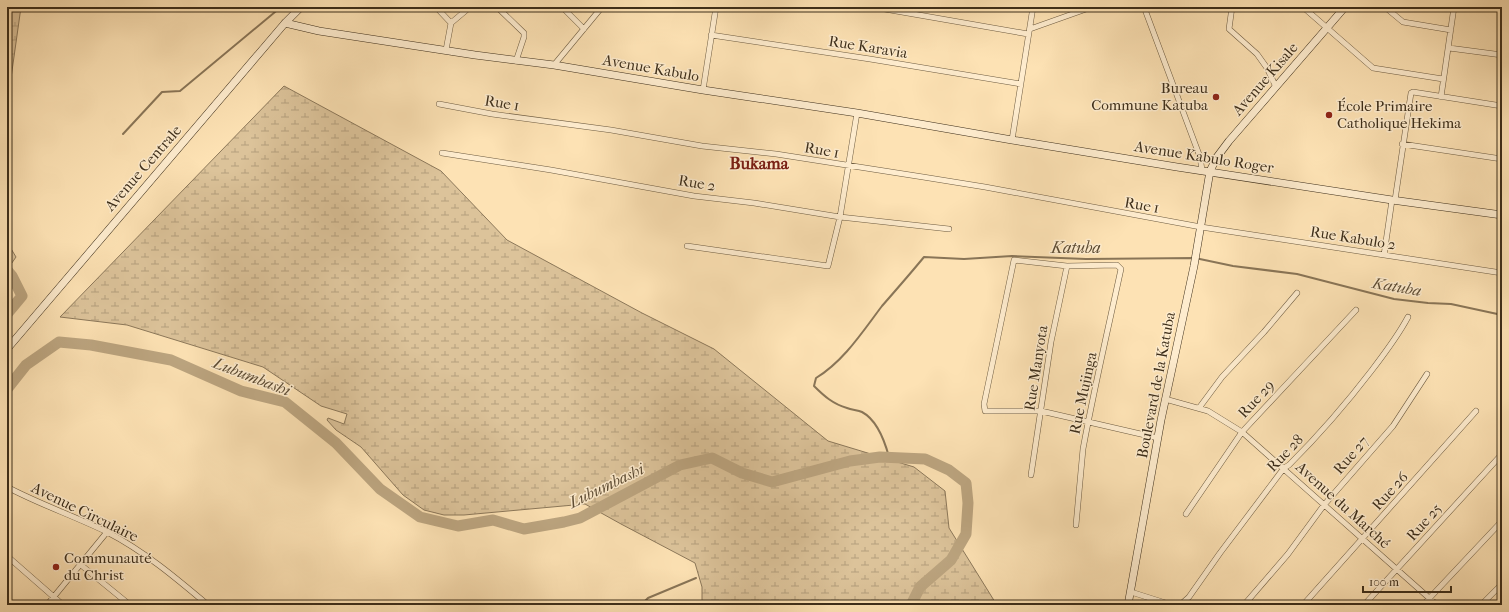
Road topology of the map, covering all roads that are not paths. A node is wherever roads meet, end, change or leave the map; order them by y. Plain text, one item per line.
1 (301, 7) edge
2 (436, 7) edge
3 (470, 7) edge
4 (497, 7) edge
5 (562, 7) edge
6 (602, 7) edge
7 (716, 7) edge
8 (873, 7) edge
9 (1033, 7) edge
10 (1092, 7) edge
11 (1144, 7) edge
12 (1232, 7) edge
13 (1303, 7) edge
14 (1344, 7) edge
15 (1385, 7) edge
16 (1454, 7) edge
17 (285, 22) junction
18 (452, 23) junction
19 (1326, 28) junction
20 (584, 29) junction
21 (1451, 30) junction
22 (1029, 32) junction
23 (711, 35) junction
24 (1449, 48) junction
25 (446, 50) junction
26 (1502, 55) edge
27 (516, 61) junction
28 (554, 65) junction
29 (1444, 79) junction
30 (1021, 84) junction
31 (1276, 87) junction
32 (703, 90) junction
33 (1441, 97) junction
34 (439, 104) dead end
35 (1502, 106) edge
36 (857, 113) junction
37 (1012, 140) junction
38 (1402, 144) junction
39 (442, 153) dead end
40 (1502, 159) edge
41 (848, 166) junction
42 (1206, 170) junction
43 (1394, 200) junction
44 (1502, 215) edge
45 (840, 217) junction
46 (1201, 227) junction
47 (949, 229) dead end
48 (687, 246) dead end
49 (1384, 255) junction
50 (1067, 266) junction
51 (1502, 273) edge
52 (1297, 293) dead end
53 (1356, 310) dead end
54 (1408, 317) dead end
55 (7, 349) edge
56 (1427, 374) dead end
57 (1165, 399) junction
58 (1199, 408) junction
59 (1040, 411) junction
60 (1476, 411) dead end
61 (1088, 422) junction
62 (1242, 432) junction
63 (1158, 438) junction
64 (1502, 454) edge
65 (1284, 468) junction
66 (1031, 475) dead end
67 (7, 487) edge
68 (1324, 505) junction
69 (1186, 514) dead end
70 (1502, 521) edge
71 (1076, 525) dead end
72 (107, 532) junction
73 (1363, 539) junction
74 (7, 556) edge
75 (81, 565) junction
76 (1398, 569) junction
77 (1502, 584) edge
78 (1131, 592) junction
79 (54, 597) junction
80 (1430, 598) junction
81 (47, 605) edge
82 (64, 605) edge
83 (130, 605) edge
84 (208, 605) edge
85 (1128, 605) edge
86 (1172, 605) edge
87 (1180, 605) edge
88 (1244, 605) edge
89 (1303, 605) edge
90 (1364, 605) edge
91 (1423, 605) edge
92 (1436, 605) edge
93 (1481, 605) edge

1 - 17 street, Avenue Centrale
2 - 18 street
3 - 18 street
4 - 27 street
5 - 20 street
6 - 20 street
7 - 23 street
8 - 22 street
9 - 22 street
10 - 22 street
11 - 42 street
12 - 31 street
13 - 19 street
14 - 19 street, Avenue Kisale
15 - 21 street
16 - 21 street
17 - 25 street, Avenue Kabulo
17 - 55 street, Avenue Centrale
18 - 25 street
19 - 29 street
19 - 31 street, Avenue Kisale
20 - 28 street
21 - 24 street
22 - 30 street
23 - 30 street, Rue Karavia
23 - 32 street
24 - 26 street
24 - 29 street
25 - 27 street, Avenue Kabulo
27 - 28 street, Avenue Kabulo
28 - 32 street, Avenue Kabulo
29 - 33 street
30 - 37 street
31 - 42 street, Avenue Kisale
32 - 36 street, Avenue Kabulo
33 - 35 street
33 - 38 street
34 - 41 street, Rue 1
36 - 37 street, Avenue Kabulo
36 - 41 street
37 - 42 street, Avenue Kabulo Roger
38 - 40 street
38 - 43 street
39 - 45 street, Rue 2
41 - 45 street
41 - 46 street, Rue 1
42 - 43 street, Avenue Kabulo Roger
42 - 46 street, Boulevard de la Katuba
43 - 44 street
43 - 49 street
45 - 47 street, Rue 2
45 - 48 street
46 - 49 street, Rue Kabulo 2
46 - 57 street, Boulevard de la Katuba
49 - 51 street, Rue Kabulo 2
50 - 59 street, Rue Manyota
50 - 59 street
50 - 61 street, Rue Mujinga
52 - 58 street
53 - 62 street, Rue 29
54 - 65 street, Rue 28
56 - 68 street, Rue 27
57 - 58 street, Avenue du Marché
57 - 63 street, Boulevard de la Katuba
58 - 62 street, Avenue du Marché
59 - 61 street
59 - 66 street, Rue Manyota
60 - 73 street, Rue 26
61 - 63 street
61 - 71 street, Rue Mujinga
62 - 65 street, Avenue du Marché
62 - 69 street, Rue 29
63 - 78 street, Boulevard de la Katuba
64 - 76 street, Rue 25
65 - 68 street, Avenue du Marché
65 - 87 street, Rue 28
67 - 72 street, Avenue Circulaire
68 - 73 street, Avenue du Marché
68 - 88 street, Rue 27
70 - 80 street
72 - 75 street
72 - 84 street, Avenue Circulaire
73 - 76 street, Avenue du Marché
73 - 89 street, Rue 26
74 - 79 street
75 - 79 street
75 - 83 street
76 - 80 street, Avenue du Marché
76 - 90 street, Rue 25
77 - 93 street
78 - 85 street, Boulevard de la Katuba
78 - 86 street
79 - 81 street
79 - 82 street
80 - 91 street
80 - 92 street, Avenue du Marché

